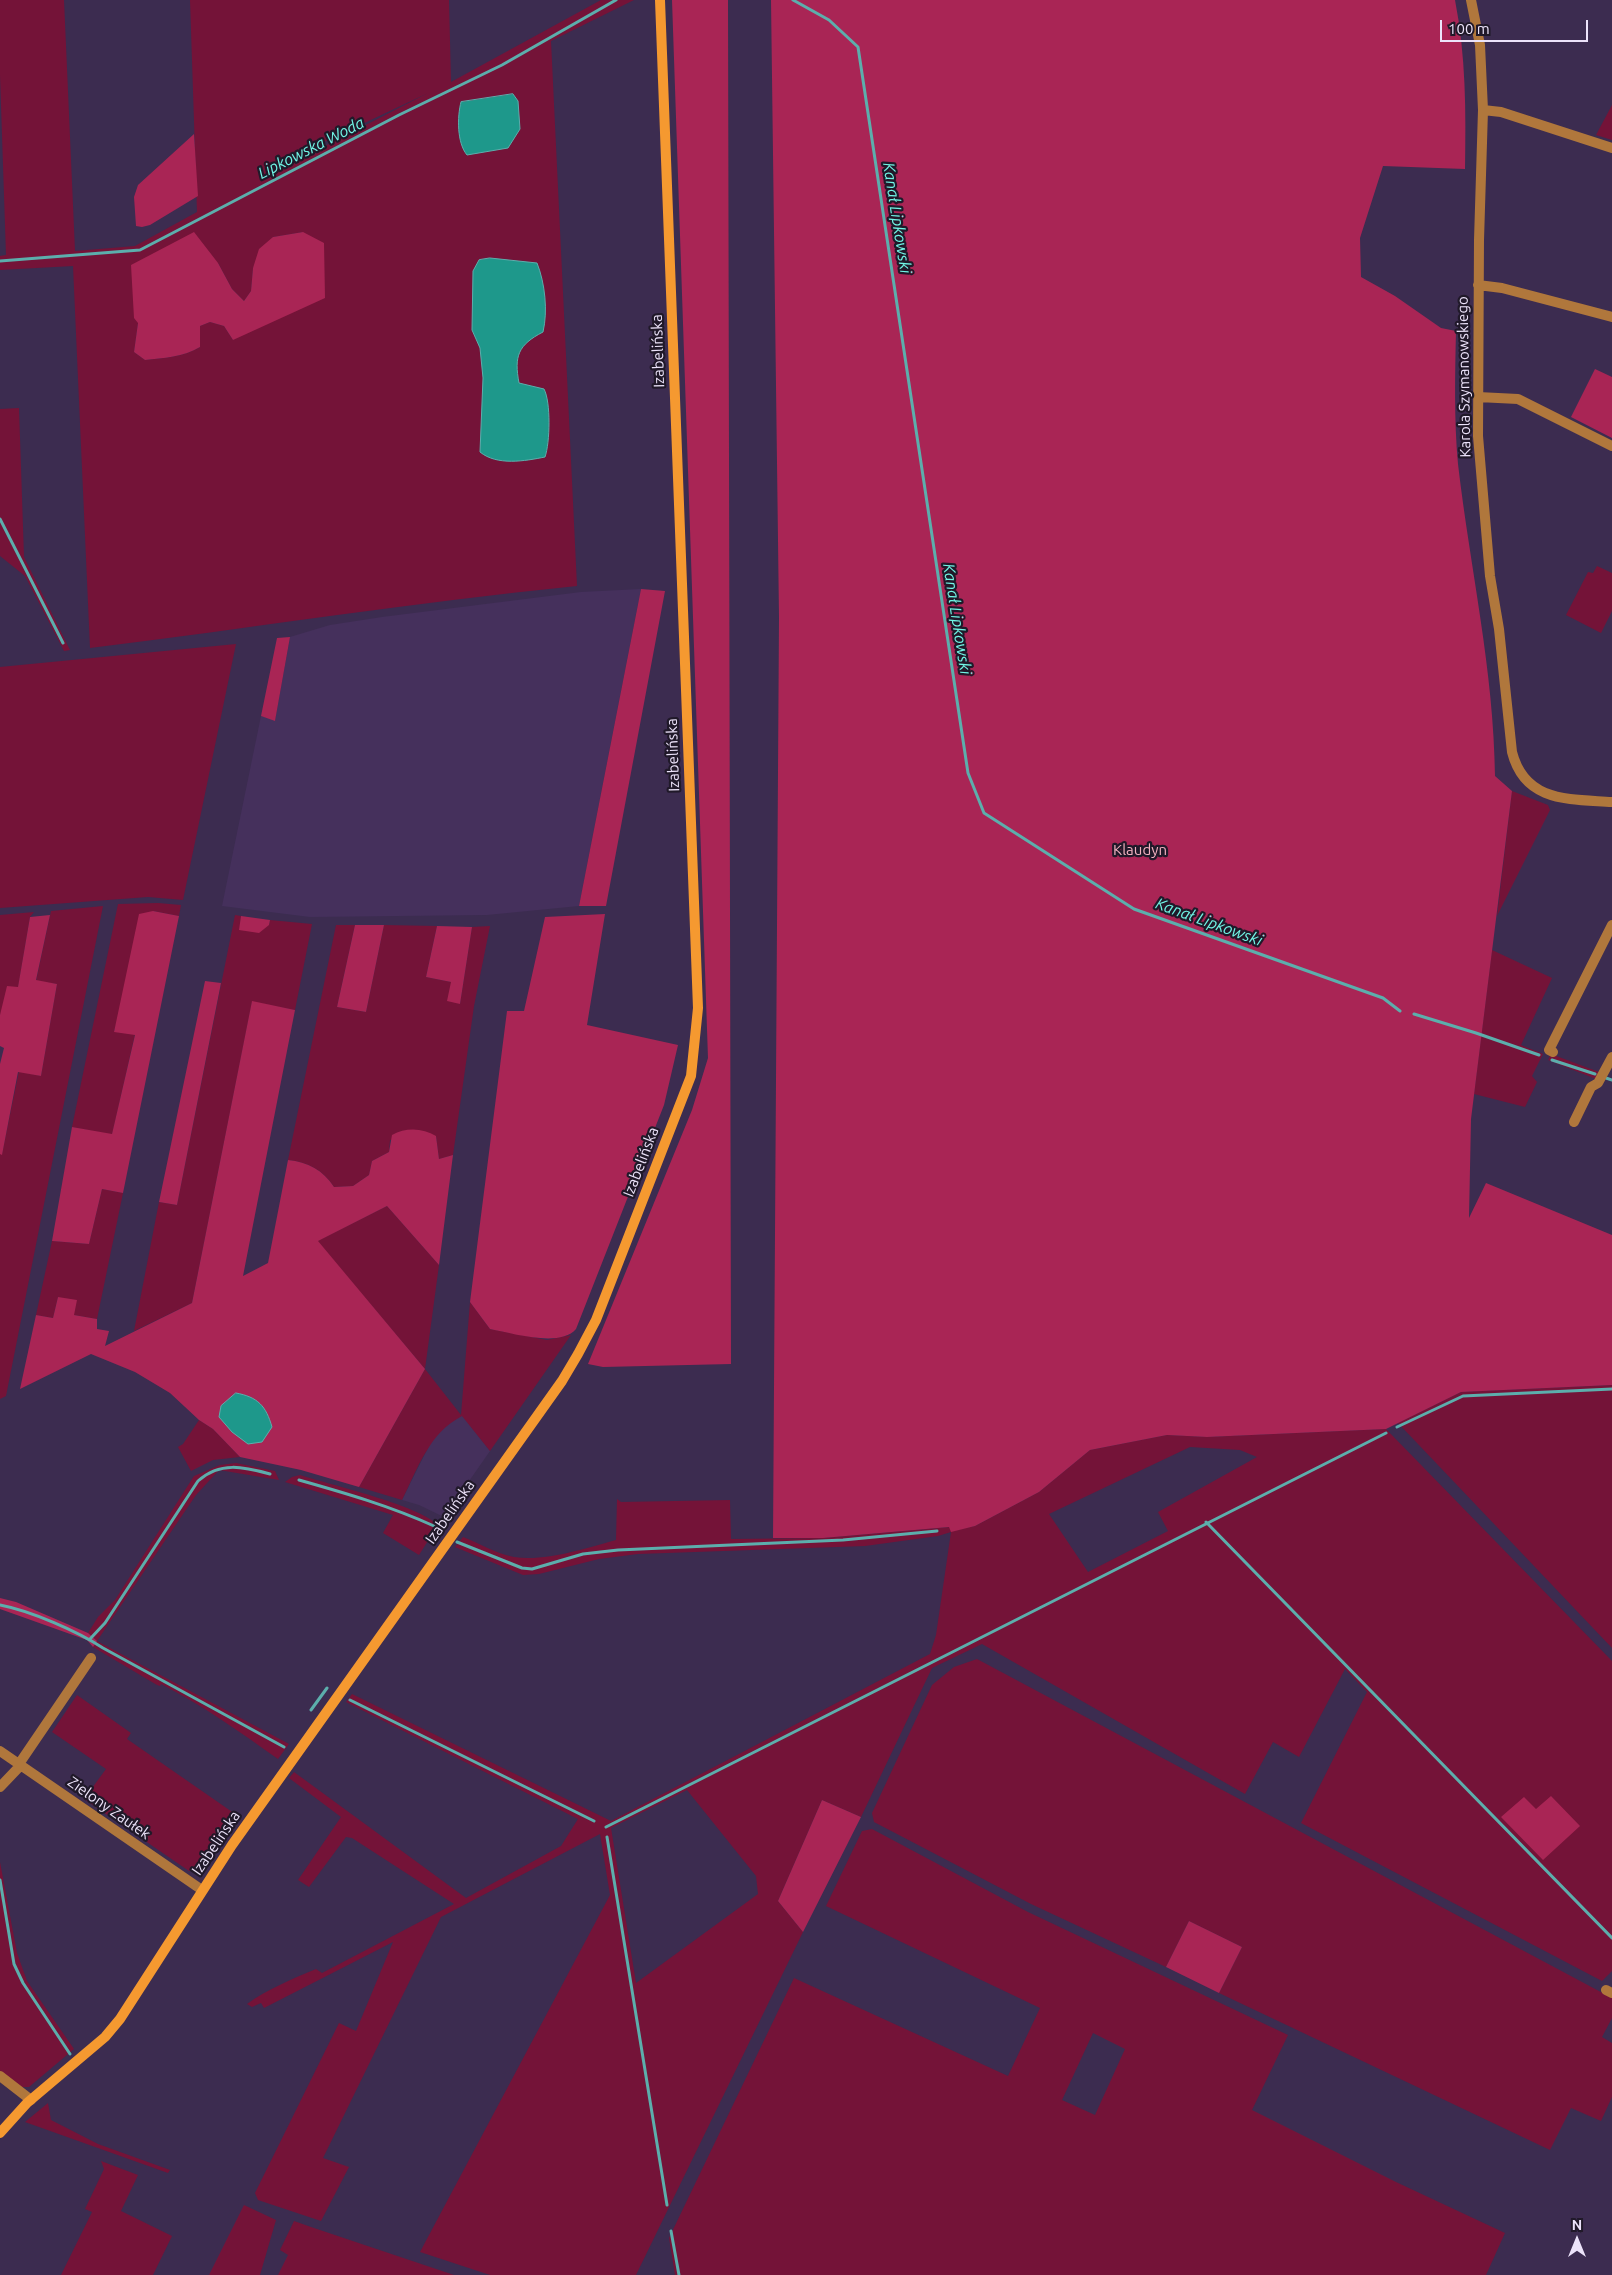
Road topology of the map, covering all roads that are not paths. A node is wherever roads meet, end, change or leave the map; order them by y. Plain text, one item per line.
1 (660, 0) edge
2 (1470, 0) edge
3 (1483, 110) junction
4 (1612, 148) edge
5 (1478, 285) junction
6 (1612, 317) edge
7 (1478, 397) junction
8 (1612, 446) edge
9 (1612, 802) edge
10 (1612, 925) edge
11 (1553, 1052) dead end
12 (1612, 1057) edge
13 (1574, 1122) dead end
14 (91, 1658) dead end
15 (0, 1751) edge
16 (20, 1764) junction
17 (0, 1788) edge
18 (202, 1890) junction
19 (0, 2076) edge
20 (31, 2100) junction
21 (0, 2133) edge

1 - 18 street, Izabelińska
2 - 3 street, Karola Szymanowskiego
3 - 4 street
3 - 5 street, Karola Szymanowskiego
5 - 6 street
5 - 7 street, Karola Szymanowskiego
7 - 8 street
7 - 9 street, Karola Szymanowskiego
10 - 11 street
12 - 13 street
14 - 16 street
15 - 16 street, Zielony Zaułek
16 - 17 street
16 - 18 street, Zielony Zaułek
18 - 20 street, Izabelińska
19 - 20 street
20 - 21 street, Izabelińska

